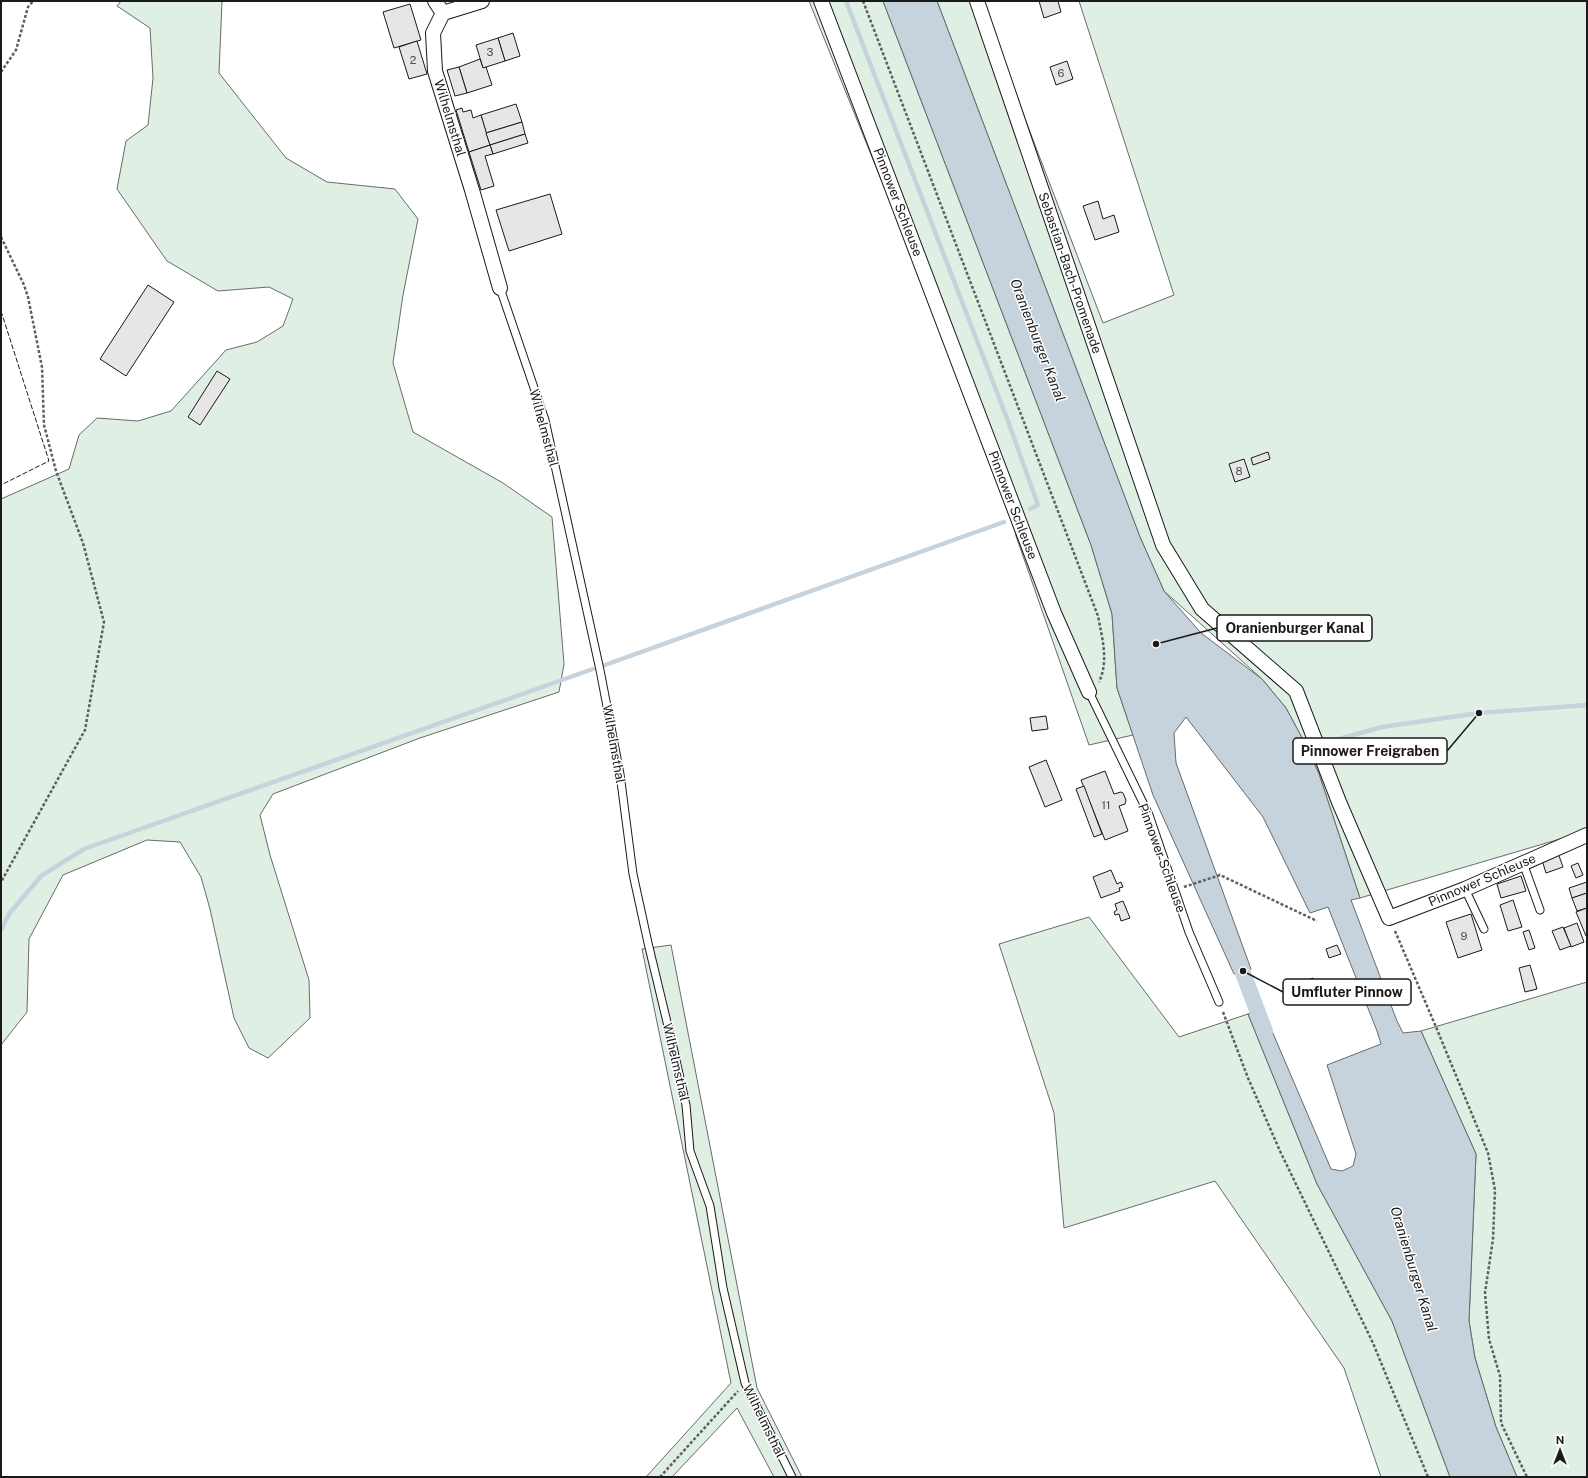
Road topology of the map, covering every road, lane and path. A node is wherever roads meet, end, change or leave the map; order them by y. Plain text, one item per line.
1 (33, 1) edge
2 (435, 1) edge
3 (482, 1) edge
4 (822, 1) edge
5 (863, 1) edge
6 (976, 1) edge
7 (443, 13) junction
8 (1, 72) edge
9 (1, 238) edge
10 (500, 288) joint
11 (1089, 692) junction
12 (1587, 836) edge
13 (1523, 863) junction
14 (1, 882) edge
15 (1190, 885) dead end
16 (1465, 889) junction
17 (1540, 910) dead end
18 (1389, 918) junction
19 (1317, 921) dead end
20 (1484, 929) dead end
21 (1219, 1002) joint
22 (745, 1384) junction
23 (660, 1477) edge
24 (792, 1477) edge
25 (1428, 1477) edge
26 (1527, 1477) edge

1 - 8 path
2 - 7 street
3 - 7 street
4 - 11 street, Pinnower Schleuse
5 - 11 path
6 - 18 street, Sebastian-Bach-Promenade
7 - 10 street, Wilhelmsthal
9 - 14 path
10 - 22 lane, Wilhelmsthal
11 - 21 lane, Pinnower Schleuse
12 - 13 street, Pinnower Schleuse
13 - 16 street, Pinnower Schleuse
13 - 17 lane
15 - 19 path
16 - 18 street, Pinnower Schleuse
16 - 20 lane
18 - 26 path
21 - 25 path
22 - 23 path
22 - 24 lane, Wilhelmsthal

